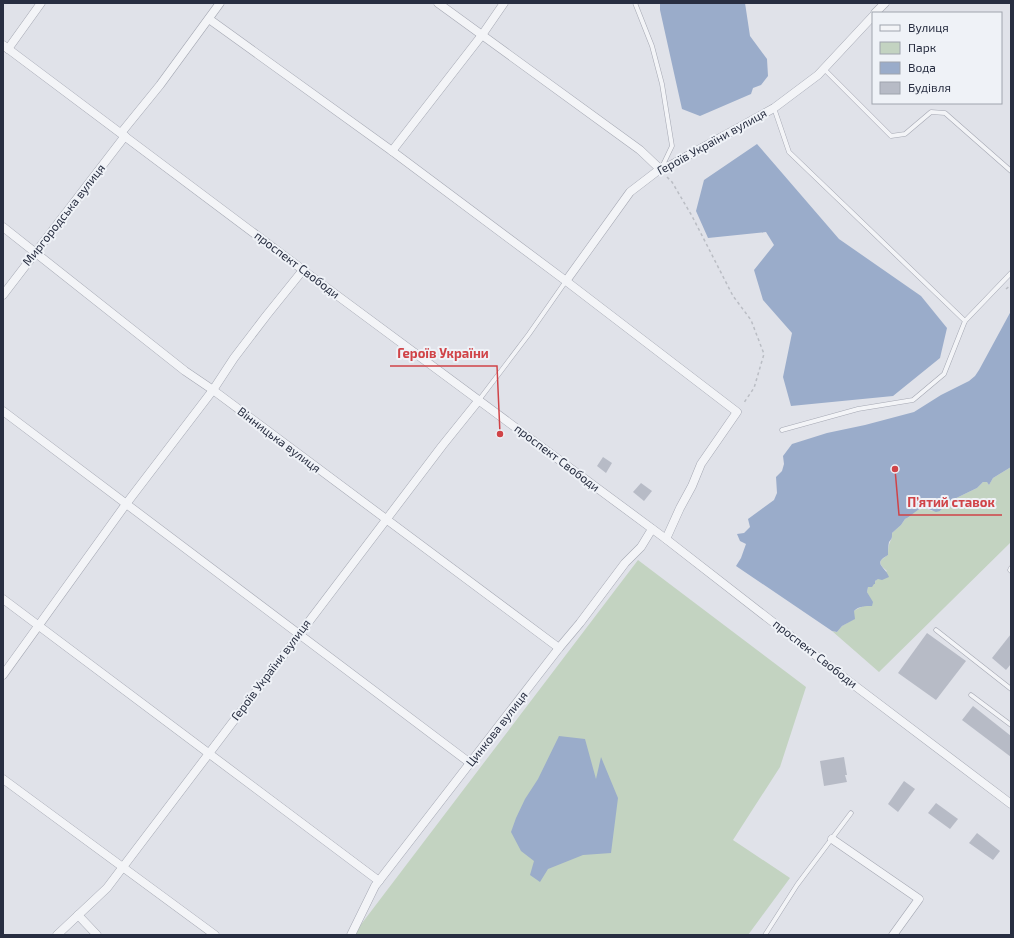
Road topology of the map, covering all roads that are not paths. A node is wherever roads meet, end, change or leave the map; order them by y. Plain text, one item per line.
1 (41, 3) edge
2 (220, 3) edge
3 (438, 3) edge
4 (504, 3) edge
5 (635, 3) edge
6 (885, 3) edge
7 (876, 12) edge
8 (872, 17) edge
9 (209, 19) junction
10 (482, 35) junction
11 (5, 47) edge
12 (824, 69) junction
13 (774, 108) junction
14 (123, 134) junction
15 (392, 151) junction
16 (660, 169) junction
17 (1011, 171) edge
18 (3, 227) edge
19 (35, 254) junction
20 (303, 270) junction
21 (1011, 273) edge
22 (566, 281) junction
23 (3, 295) edge
24 (965, 322) junction
25 (213, 390) junction
26 (479, 400) junction
27 (3, 411) edge
28 (782, 430) dead end
29 (126, 504) junction
30 (386, 520) junction
31 (652, 529) junction
32 (666, 539) junction
33 (3, 599) edge
34 (39, 626) junction
35 (936, 630) dead end
36 (299, 634) junction
37 (559, 648) junction
38 (3, 675) edge
39 (1010, 686) edge
40 (971, 695) dead end
41 (1011, 724) edge
42 (209, 753) junction
43 (470, 763) junction
44 (3, 779) edge
45 (1011, 804) edge
46 (851, 813) dead end
47 (832, 839) junction
48 (122, 867) junction
49 (379, 881) junction
50 (78, 915) junction
51 (57, 935) edge
52 (96, 935) edge
53 (215, 935) edge
54 (351, 935) edge
55 (765, 935) edge
56 (893, 935) edge

1 - 11 street
2 - 9 street, Миргородська вулиця
3 - 10 street
4 - 10 street
5 - 16 lane
6 - 7 street
8 - 12 street, Героїв України вулиця
9 - 14 street, Миргородська вулиця
9 - 15 street
10 - 15 street
10 - 16 street
11 - 14 street, проспект Свободи
12 - 13 street, Героїв України вулиця
12 - 17 lane
13 - 16 street, Героїв України вулиця
13 - 24 lane
14 - 19 street, Миргородська вулиця
14 - 20 street, проспект Свободи
15 - 22 street
16 - 22 street, Героїв України вулиця
18 - 19 street, Вінницька вулиця
19 - 23 street, Миргородська вулиця
19 - 25 street, Вінницька вулиця
20 - 25 street
20 - 26 street, проспект Свободи
21 - 24 lane
22 - 26 lane
22 - 32 street
24 - 28 lane
25 - 29 street
25 - 30 street, Вінницька вулиця
26 - 30 street, Героїв України вулиця
26 - 31 street, проспект Свободи
27 - 29 street
29 - 34 street
29 - 36 street
30 - 36 street, Героїв України вулиця
30 - 37 street, Вінницька вулиця
31 - 32 street, проспект Свободи
31 - 37 street, Цинкова вулиця
32 - 45 street, проспект Свободи
33 - 34 street
34 - 38 street
34 - 42 street
35 - 39 lane
36 - 42 street, Героїв України вулиця
36 - 43 street
37 - 43 street, Цинкова вулиця
40 - 41 lane
42 - 48 street, Героїв України вулиця
42 - 49 street
43 - 49 street, Цинкова вулиця
44 - 48 street
46 - 47 lane
47 - 55 lane
47 - 56 street
48 - 50 street, Героїв України вулиця
48 - 53 street
49 - 54 street, Цинкова вулиця
50 - 51 street, Героїв України вулиця
50 - 52 street

